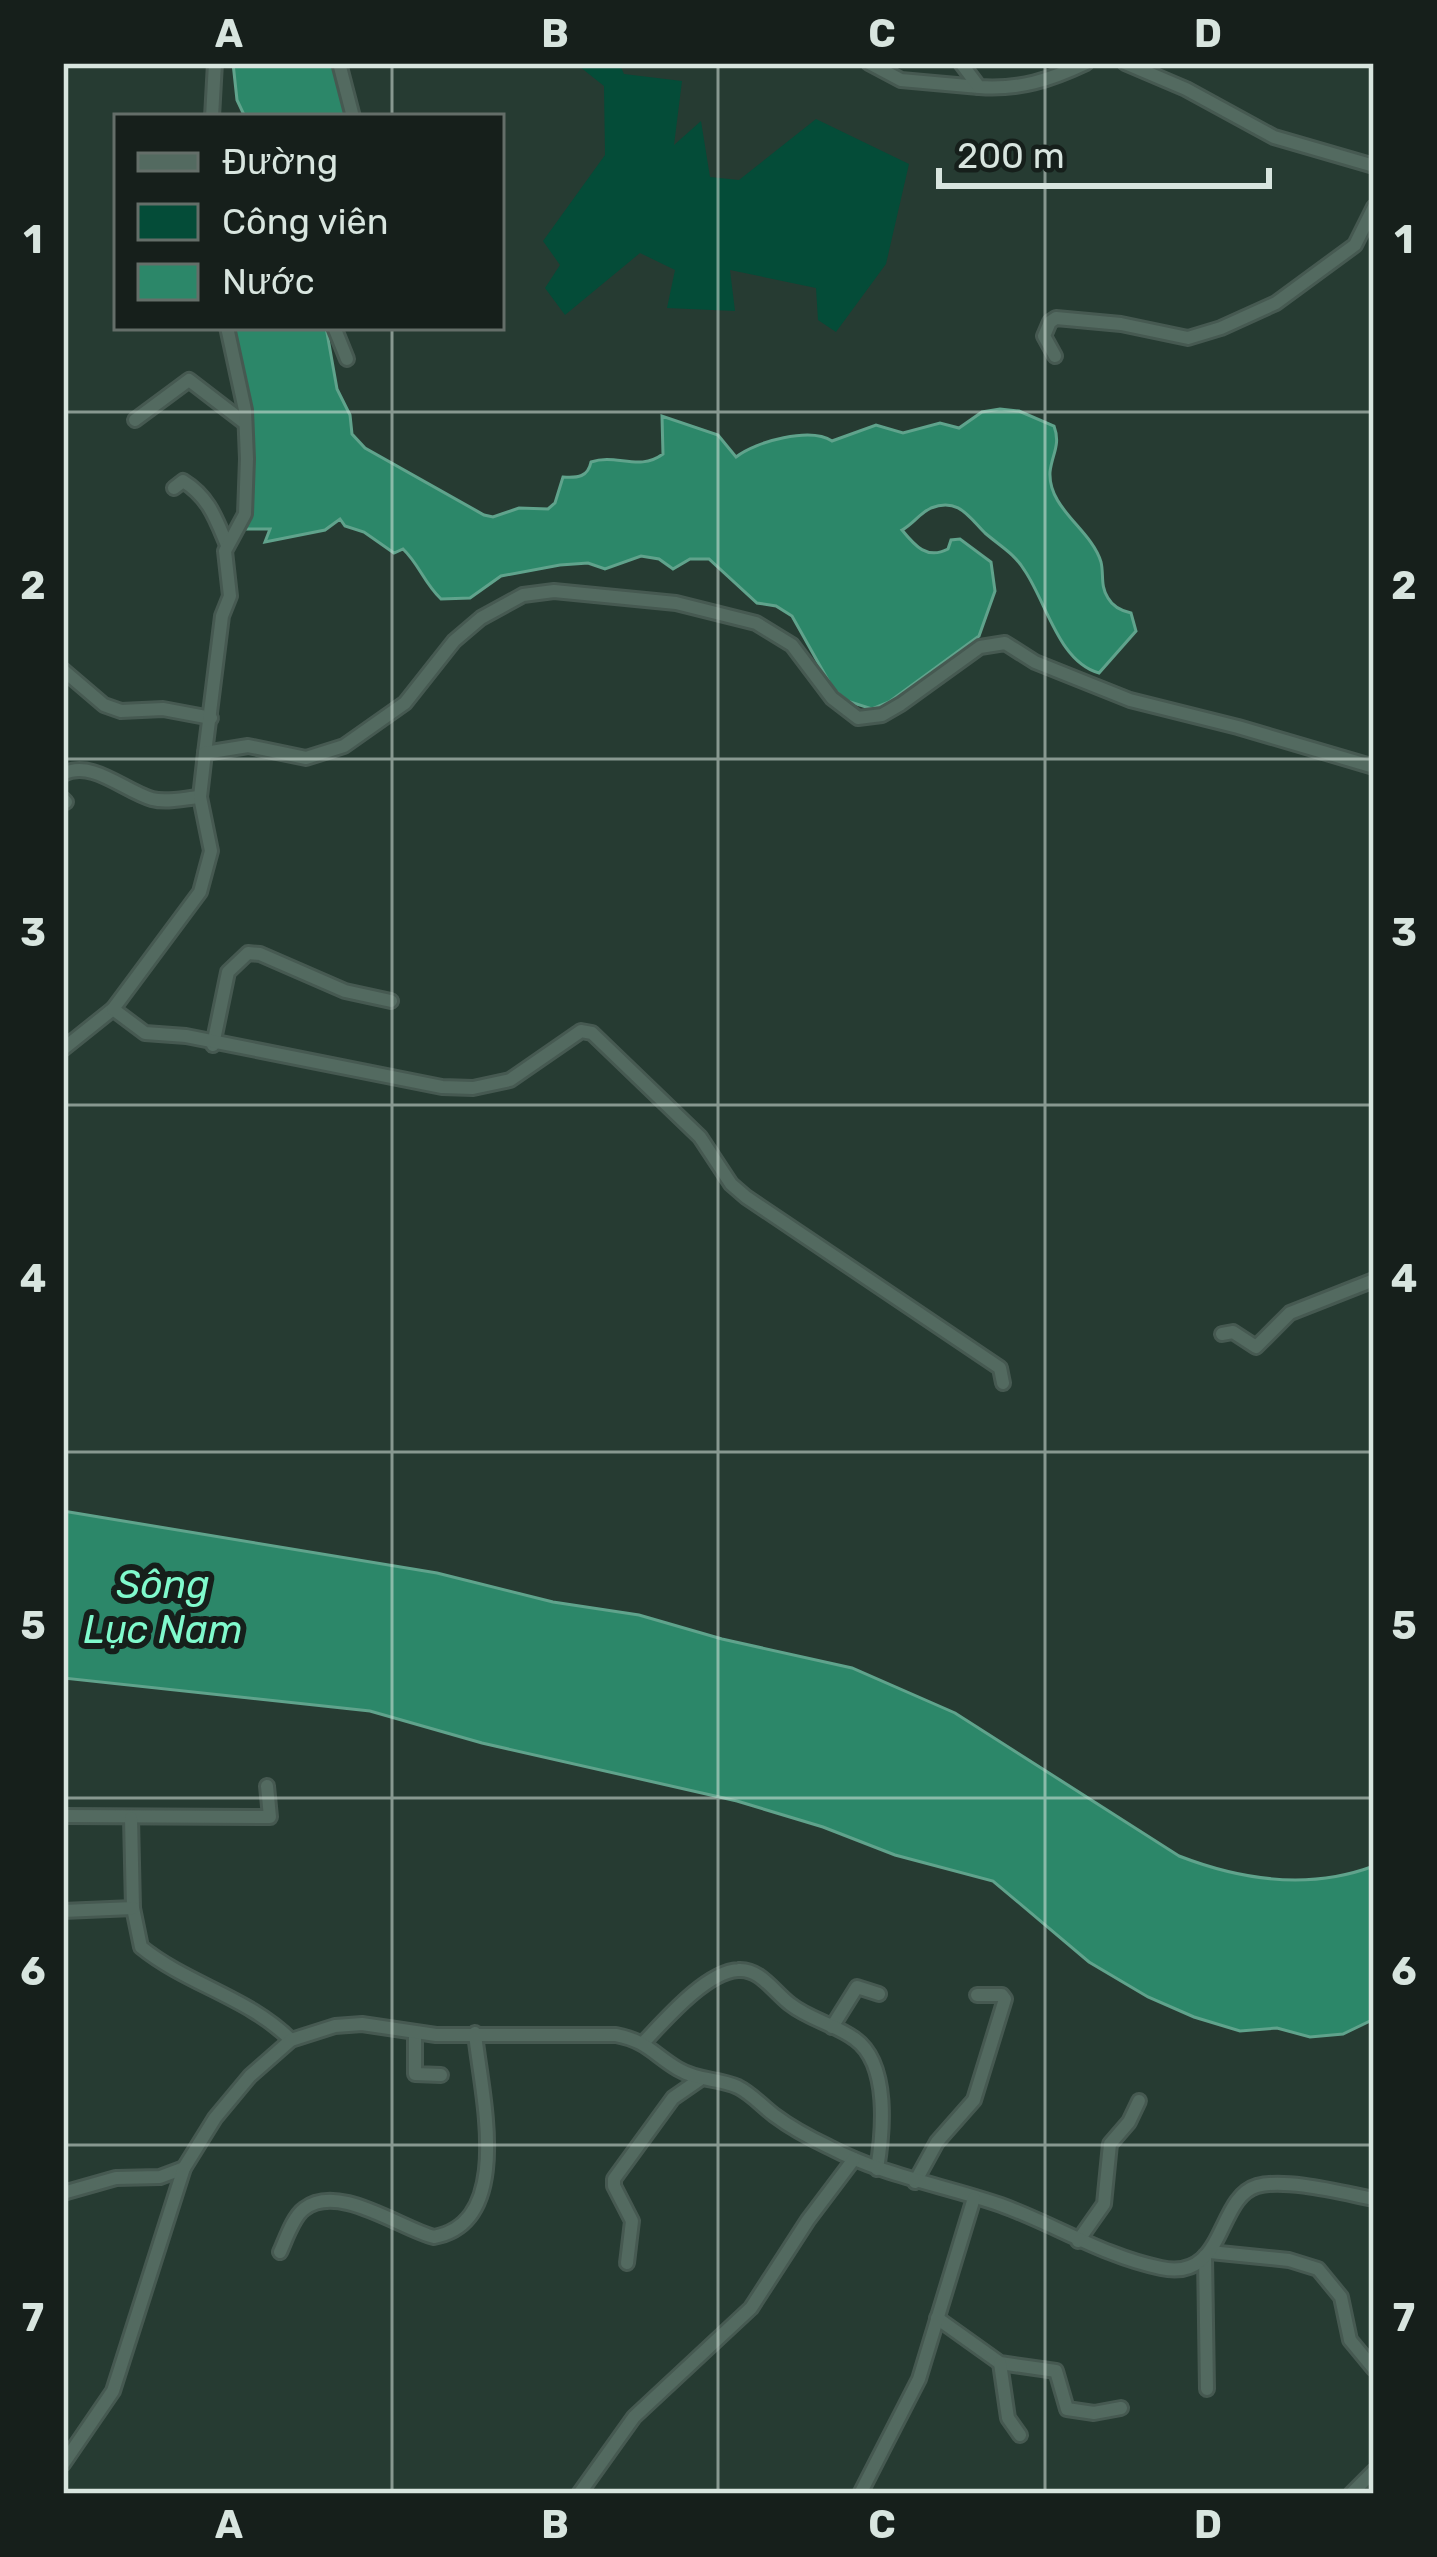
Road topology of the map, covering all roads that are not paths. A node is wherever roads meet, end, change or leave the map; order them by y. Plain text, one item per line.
1 (215, 63) edge
2 (339, 63) edge
3 (869, 63) edge
4 (961, 63) edge
5 (1086, 63) edge
6 (1125, 63) edge
7 (1167, 63) edge
8 (1162, 79) junction
9 (979, 88) junction
10 (212, 114) edge
11 (352, 114) edge
12 (1374, 166) edge
13 (1374, 207) edge
14 (228, 330) edge
15 (335, 330) edge
16 (1055, 356) dead end
17 (347, 358) dead end
18 (135, 420) dead end
19 (245, 423) junction
20 (174, 488) dead end
21 (227, 545) junction
22 (63, 670) edge
23 (211, 718) junction
24 (205, 753) junction
25 (1374, 767) edge
26 (63, 774) edge
27 (200, 797) junction
28 (391, 1001) dead end
29 (113, 1009) junction
30 (213, 1045) junction
31 (63, 1049) edge
32 (1374, 1280) edge
33 (1222, 1334) dead end
34 (1003, 1383) dead end
35 (267, 1786) dead end
36 (63, 1816) edge
37 (131, 1818) junction
38 (133, 1908) junction
39 (63, 1911) edge
40 (879, 1994) dead end
41 (977, 1995) dead end
42 (832, 2027) junction
43 (415, 2033) junction
44 (475, 2033) junction
45 (291, 2040) junction
46 (644, 2042) junction
47 (441, 2074) dead end
48 (699, 2080) junction
49 (1139, 2101) dead end
50 (854, 2159) junction
51 (184, 2168) junction
52 (877, 2169) junction
53 (915, 2182) junction
54 (63, 2193) edge
55 (974, 2198) junction
56 (1374, 2199) edge
57 (1078, 2241) junction
58 (280, 2252) dead end
59 (1208, 2254) junction
60 (627, 2263) dead end
61 (937, 2318) junction
62 (1000, 2363) junction
63 (1374, 2369) edge
64 (1207, 2390) dead end
65 (1121, 2408) dead end
66 (1021, 2435) dead end
67 (63, 2464) edge
68 (1374, 2471) edge
69 (579, 2494) edge
70 (860, 2494) edge
71 (1351, 2494) edge

1 - 10 street
2 - 11 street
3 - 9 street
4 - 9 street
5 - 9 street
6 - 8 street
7 - 8 street
8 - 12 street
13 - 16 street
14 - 19 street
15 - 17 street
18 - 19 street
19 - 21 street
20 - 21 street
21 - 23 street
22 - 23 street
23 - 24 street
24 - 25 street
24 - 27 street
26 - 27 street
27 - 29 street
28 - 30 street
29 - 30 street
29 - 31 street
30 - 34 street
32 - 33 street
35 - 37 street
36 - 37 street
37 - 38 street
38 - 39 street
38 - 45 street
40 - 42 street
41 - 53 street
42 - 46 street
42 - 52 street
43 - 44 street
43 - 45 street
43 - 47 street
44 - 46 street
44 - 58 street
45 - 51 street
46 - 48 street
48 - 50 street
48 - 60 street
49 - 57 street
50 - 52 street
50 - 69 street
51 - 54 street
51 - 67 street
52 - 53 street
53 - 55 street
55 - 57 street
55 - 61 street
56 - 59 street
57 - 59 street
59 - 63 street
59 - 64 street
61 - 62 street
61 - 70 street
62 - 65 street
62 - 66 street
68 - 71 street

